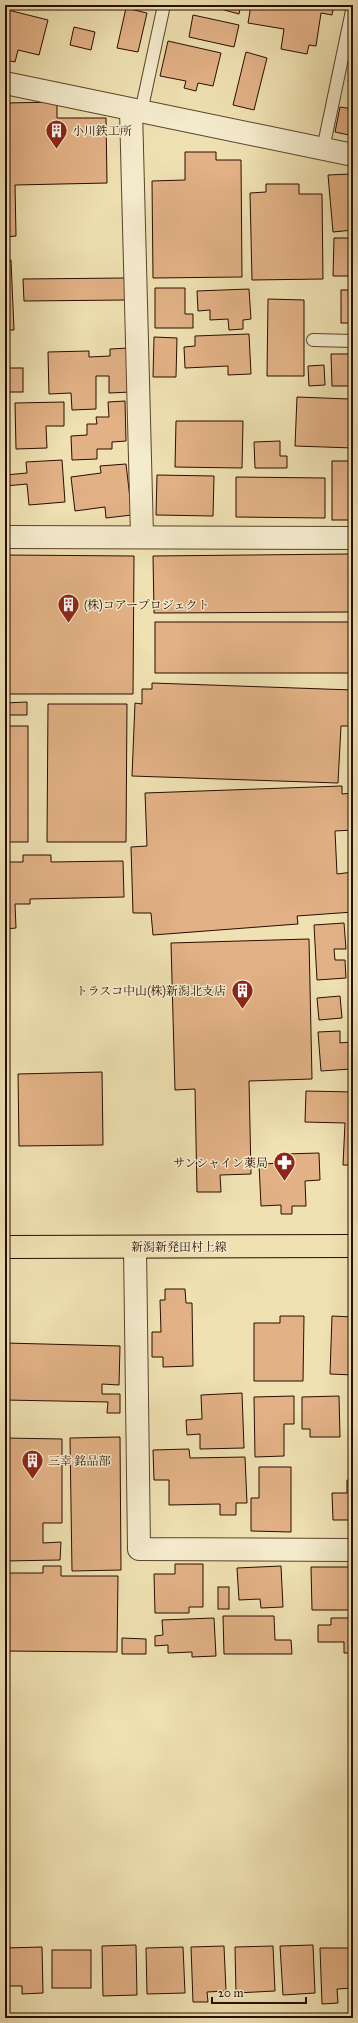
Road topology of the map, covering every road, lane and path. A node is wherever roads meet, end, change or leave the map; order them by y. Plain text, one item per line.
1 (164, 5) edge
2 (353, 6) edge
3 (5, 83) edge
4 (136, 111) junction
5 (323, 149) junction
6 (353, 155) edge
7 (313, 340) dead end
8 (353, 341) edge
9 (142, 536) junction
10 (5, 537) edge
11 (353, 538) edge
12 (353, 1246) edge
13 (135, 1247) junction
14 (5, 1248) edge
15 (353, 1550) edge

1 - 4 lane
2 - 5 lane
3 - 4 street
4 - 5 street
4 - 9 street
5 - 6 street
7 - 8 lane
9 - 10 street
9 - 11 street
12 - 13 main road, 新潟新発田村上線
13 - 14 main road, 新潟新発田村上線
13 - 15 street

